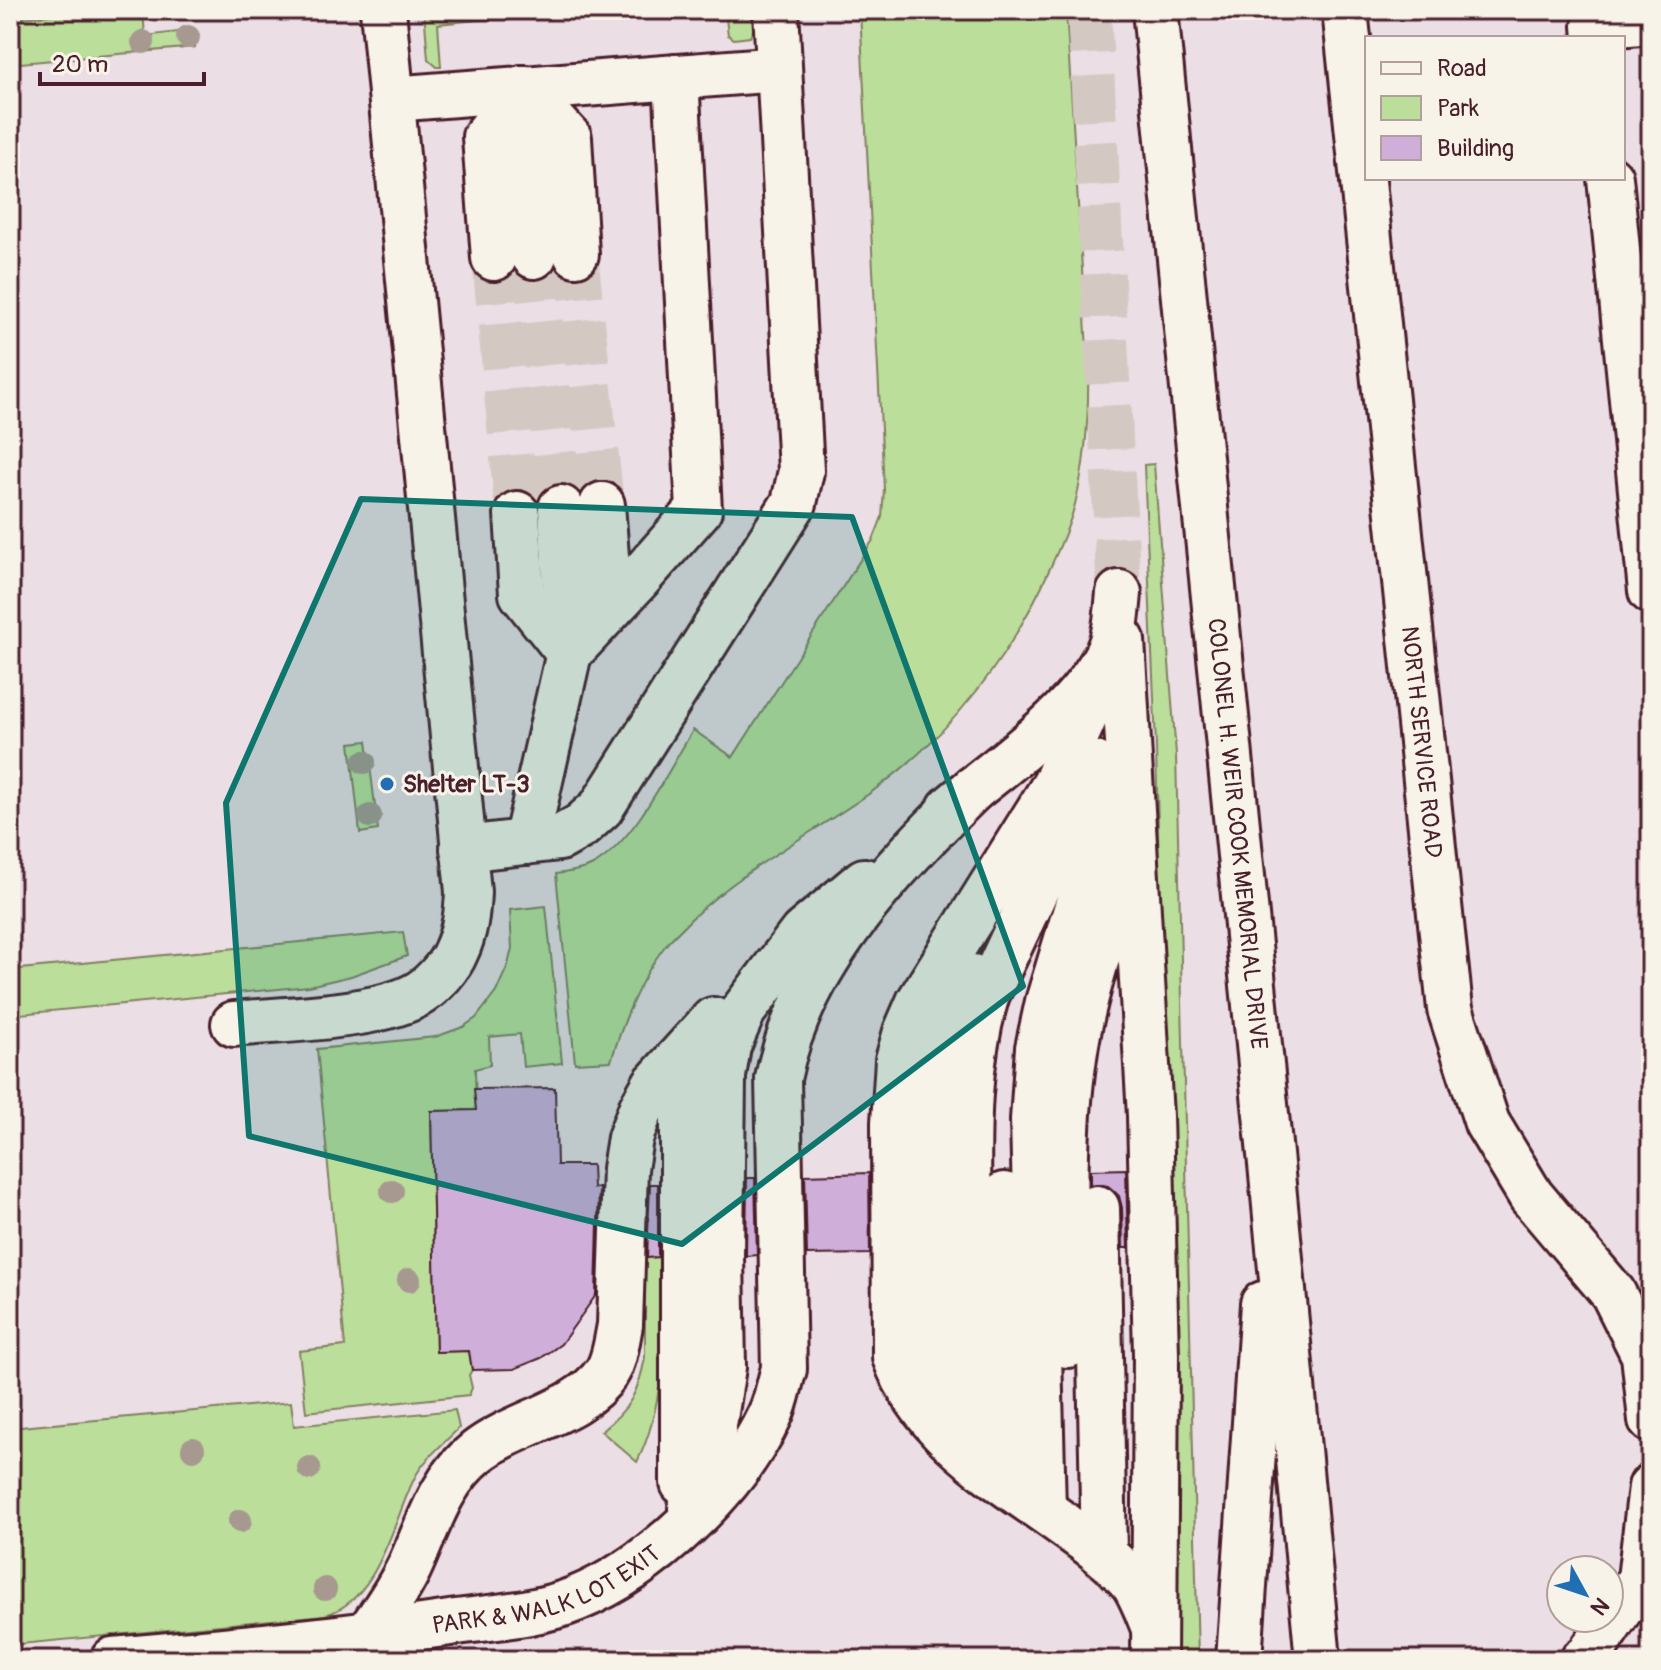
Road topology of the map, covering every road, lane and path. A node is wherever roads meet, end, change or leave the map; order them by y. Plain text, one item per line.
1 (383, 10) edge
2 (776, 10) edge
3 (1155, 10) edge
4 (1345, 10) edge
5 (1651, 21) edge
6 (1596, 36) edge
7 (779, 69) junction
8 (676, 77) junction
9 (523, 88) junction
10 (392, 99) junction
11 (1610, 180) edge
12 (1646, 490) edge
13 (581, 507) tunnel mouth
14 (517, 514) tunnel mouth
15 (1651, 591) edge
16 (1119, 593) tunnel mouth
17 (569, 653) junction
18 (1116, 657) junction
19 (973, 789) junction
20 (1118, 803) junction
21 (526, 842) junction
22 (463, 849) junction
23 (1130, 877) junction
24 (802, 933) junction
25 (713, 1020) junction
26 (234, 1024) dead end
27 (1272, 1174) junction
28 (1651, 1420) edge
29 (1651, 1487) edge
30 (1026, 1497) junction
31 (683, 1529) junction
32 (1135, 1586) junction
33 (366, 1636) junction
34 (1154, 1644) edge
35 (1587, 1659) edge
36 (113, 1660) edge
37 (1239, 1660) edge
38 (1318, 1660) edge

1 - 10 street
2 - 7 street
3 - 27 street, COLONEL H. WEIR COOK MEMORIAL DRIVE
4 - 28 street, NORTH SERVICE ROAD
5 - 6 street
7 - 8 street
7 - 21 street
8 - 9 street
8 - 17 street
9 - 9 street
9 - 10 street
10 - 22 street
11 - 12 street
12 - 15 street
13 - 17 street
14 - 17 street
16 - 18 street
17 - 21 street
18 - 19 street
18 - 20 street
18 - 30 street
18 - 30 street
19 - 24 street
19 - 31 street, PARK & WALK LOT EXIT
20 - 23 street
20 - 30 street
21 - 22 street
22 - 26 street
23 - 30 street
23 - 32 street
23 - 34 street
24 - 25 street
24 - 31 street
25 - 31 street
25 - 33 street
27 - 37 street
27 - 38 street, COLONEL H. WEIR COOK MEMORIAL DRIVE
29 - 35 street
30 - 32 street
31 - 33 street, PARK & WALK LOT EXIT
32 - 34 street
33 - 36 street, PARK & WALK LOT EXIT

